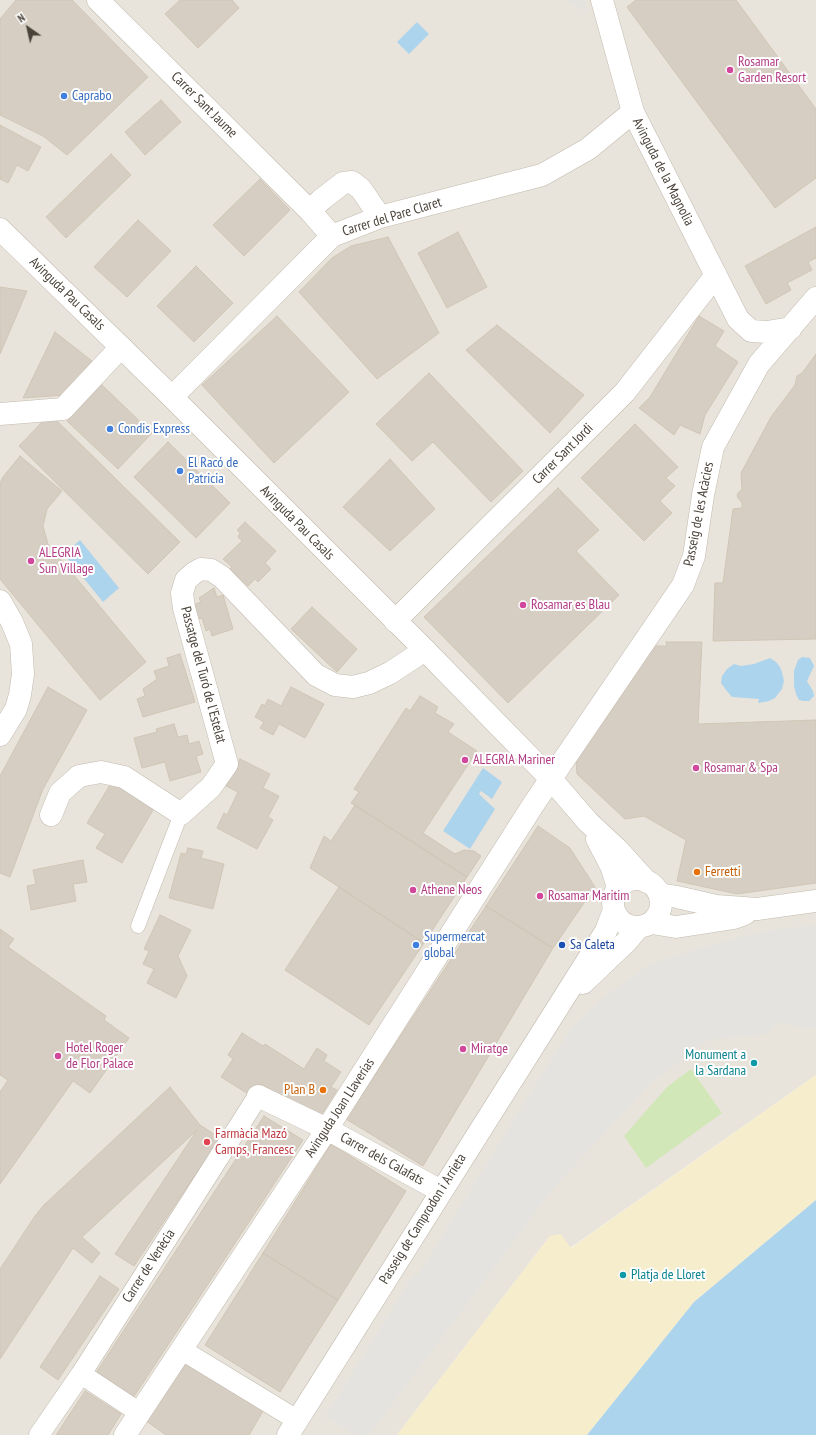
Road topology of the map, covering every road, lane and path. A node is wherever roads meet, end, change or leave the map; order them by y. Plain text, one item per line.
1 (98, 0) edge
2 (602, 0) edge
3 (633, 112) junction
4 (310, 211) junction
5 (380, 217) junction
6 (0, 229) edge
7 (332, 236) junction
8 (716, 275) junction
9 (816, 298) edge
10 (791, 328) junction
11 (752, 331) junction
12 (121, 347) junction
13 (759, 364) junction
14 (172, 397) junction
15 (0, 414) edge
16 (0, 601) edge
17 (395, 621) junction
18 (425, 650) junction
19 (0, 735) edge
20 (551, 779) junction
21 (181, 814) junction
22 (51, 816) dead end
23 (588, 822) junction
24 (618, 888) junction
25 (653, 888) junction
26 (816, 901) edge
27 (757, 909) junction
28 (614, 910) junction
29 (645, 925) junction
30 (138, 926) dead end
31 (560, 1004) junction
32 (258, 1096) joint
33 (327, 1129) junction
34 (441, 1191) junction
35 (182, 1350) junction
36 (81, 1374) junction
37 (140, 1413) junction
38 (292, 1427) edge
39 (128, 1434) edge
40 (39, 1435) edge

1 - 4 street, Carrer Sant Jaume
2 - 3 street, Avinguda de la Magnolia
3 - 5 street, Carrer del Pare Claret
3 - 8 street, Avinguda de la Magnolia
4 - 5 street
4 - 7 street, Carrer Sant Jaume
5 - 7 street, Carrer del Pare Claret
6 - 12 street, Avinguda Pau Casals
7 - 14 street, Carrer del Pare Claret
8 - 11 street, Avinguda de la Magnolia
8 - 17 street, Carrer Sant Jordi
9 - 10 street, Passeig de les Acàcies
10 - 11 street
10 - 13 street, Passeig de les Acàcies
11 - 13 street
12 - 14 street, Avinguda Pau Casals
12 - 15 street
13 - 20 street, Passeig de les Acàcies
14 - 17 street, Avinguda Pau Casals
16 - 19 street
17 - 18 street, Avinguda Pau Casals
18 - 20 street, Avinguda Pau Casals
18 - 21 street, Passatge del Turó de l'Estelat
20 - 23 street, Avinguda Pau Casals
20 - 33 street, Avinguda Joan Llaverias
21 - 22 street
21 - 30 lane
23 - 24 street, Avinguda Pau Casals
23 - 25 street, Avinguda Pau Casals
24 - 25 street
24 - 28 street
25 - 27 street
25 - 29 street
26 - 27 street
27 - 29 street
28 - 29 street
28 - 31 street, Passeig de Camprodon i Arrieta
29 - 31 street, Passeig de Camprodon i Arrieta
31 - 34 street, Passeig de Camprodon i Arrieta
32 - 33 street, Carrer dels Calafats
32 - 36 street, Carrer de Venècia
33 - 34 street, Carrer dels Calafats
33 - 35 street, Avinguda Joan Llaverias
34 - 38 street, Passeig de Camprodon i Arrieta
35 - 37 street, Avinguda Joan Llaverias
35 - 38 street
36 - 37 street
36 - 40 street, Carrer de Venècia
37 - 39 street, Avinguda Joan Llaverias

